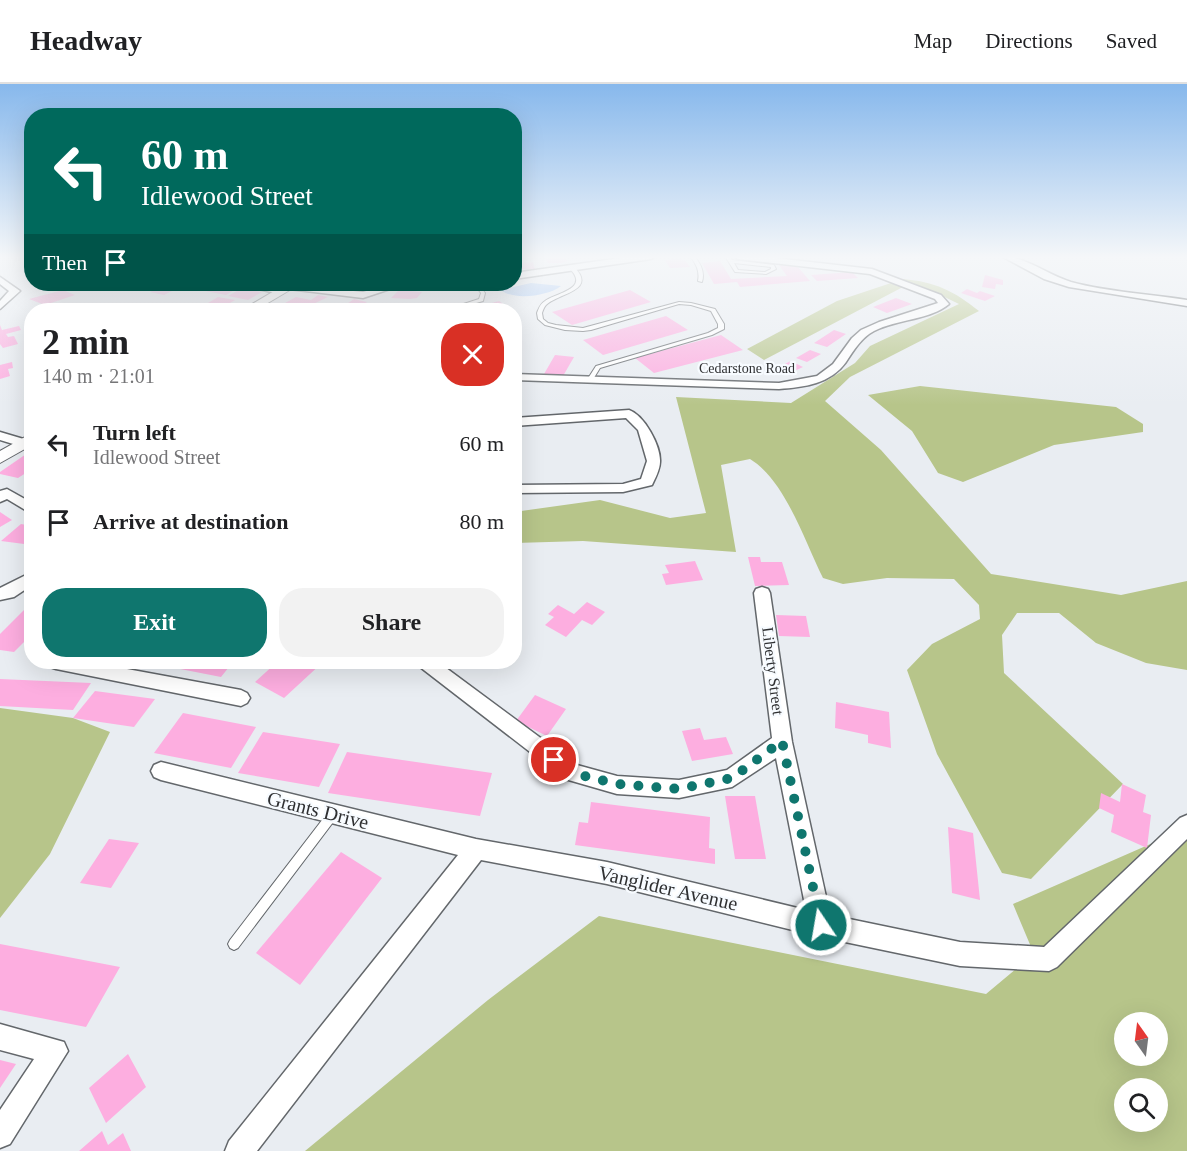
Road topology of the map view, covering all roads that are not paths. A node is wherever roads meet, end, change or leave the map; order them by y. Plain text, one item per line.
1 (542, 306) edge
2 (669, 306) edge
3 (693, 306) edge
4 (941, 306) edge
5 (522, 377) edge
6 (590, 380) junction
7 (522, 421) edge
8 (0, 436) edge
9 (24, 440) edge
10 (24, 443) edge
11 (0, 458) edge
12 (522, 489) edge
13 (2, 495) edge
14 (24, 495) edge
15 (24, 506) edge
16 (24, 582) edge
17 (762, 593) dead end
18 (3, 596) edge
19 (92, 669) edge
20 (435, 669) edge
21 (241, 698) dead end
22 (782, 741) junction
23 (160, 771) dead end
24 (333, 814) junction
25 (1187, 825) edge
26 (476, 849) junction
27 (821, 925) junction
28 (234, 944) dead end
29 (0, 1037) edge
30 (0, 1134) edge
31 (239, 1151) edge

1 - 2 lane
3 - 6 lane
4 - 6 street, Cedarstone Road
5 - 6 street, Cedarstone Road
7 - 12 street
8 - 9 street
10 - 11 street
13 - 14 street
13 - 15 street
16 - 18 street
17 - 22 street, Liberty Street
19 - 21 street
20 - 22 street
22 - 27 street, Liberty Street
23 - 24 street, Grants Drive
24 - 26 street, Grants Drive
24 - 28 lane
25 - 27 street, Vanglider Avenue
26 - 27 street, Vanglider Avenue
26 - 31 street
29 - 30 street

